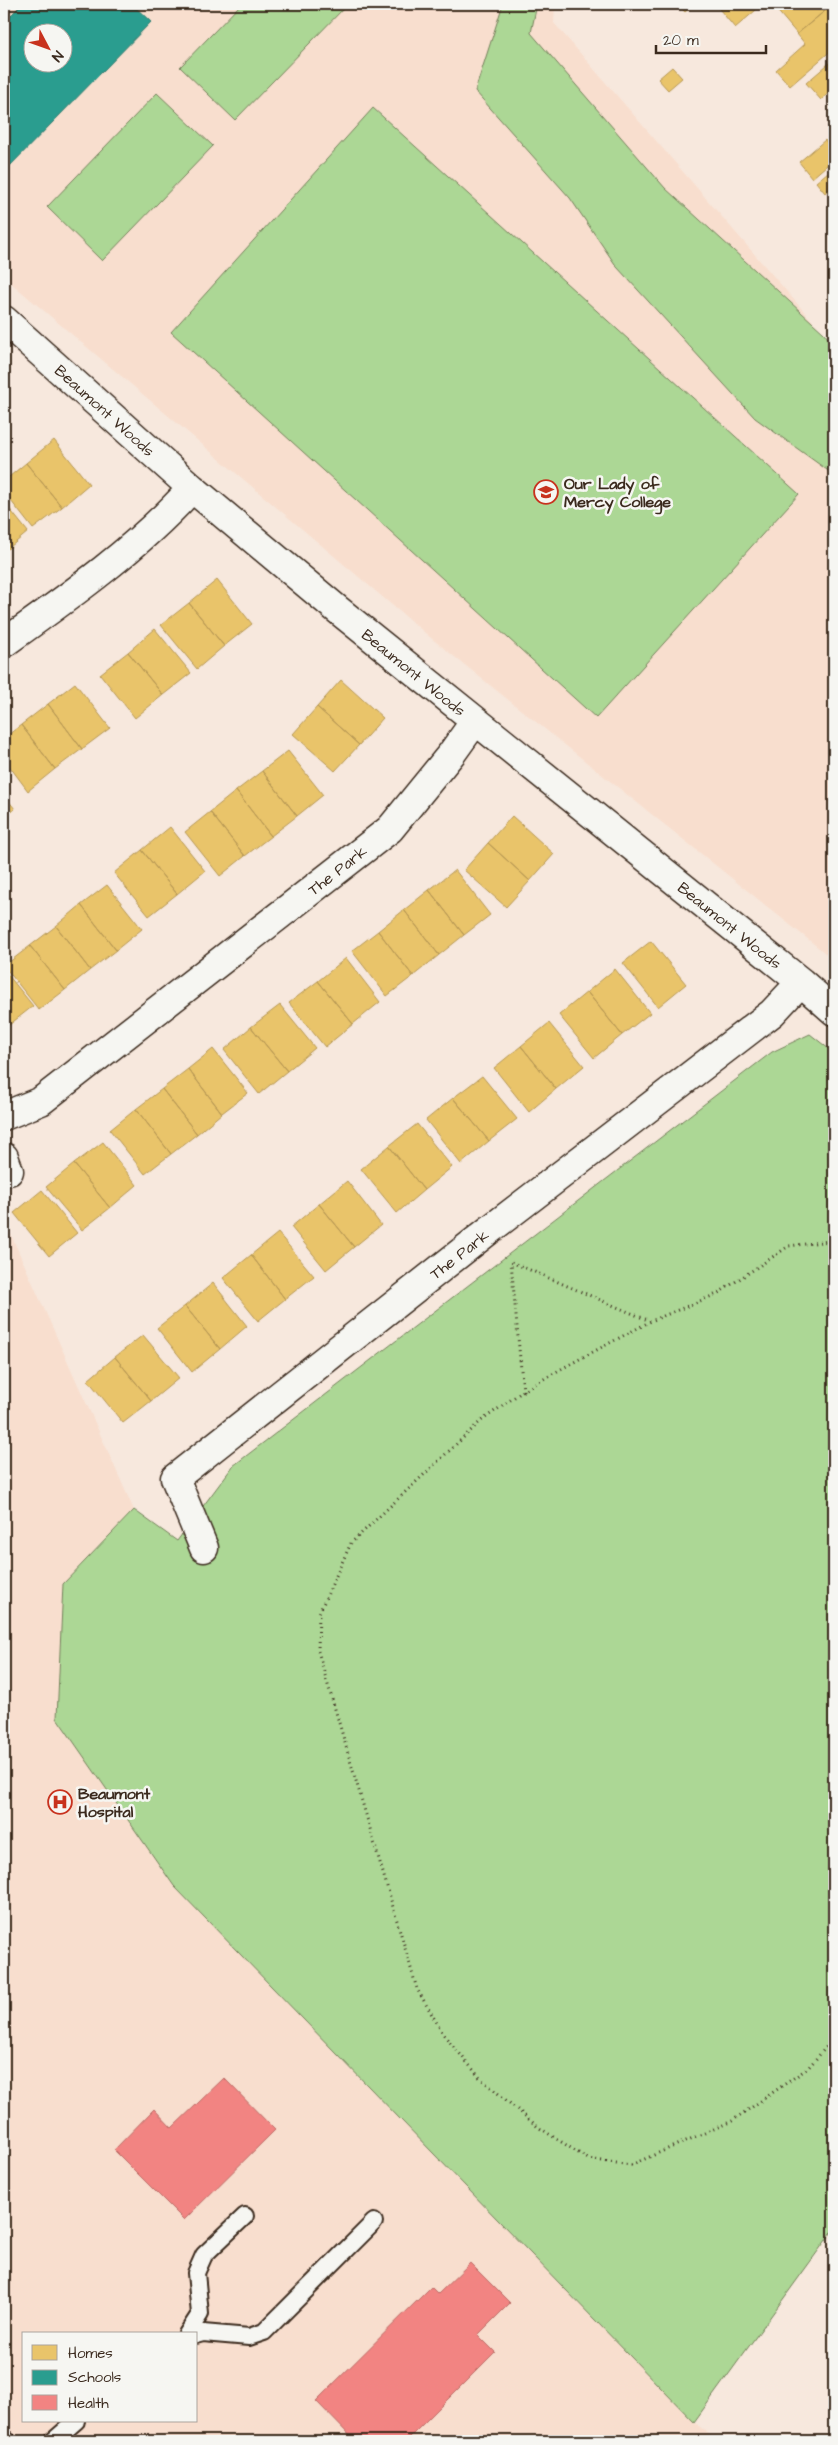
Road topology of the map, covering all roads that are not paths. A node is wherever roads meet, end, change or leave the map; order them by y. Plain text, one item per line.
1 (4, 320) edge
2 (192, 488) junction
3 (4, 643) edge
4 (475, 721) junction
5 (801, 982) junction
6 (834, 1011) edge
7 (4, 1116) edge
8 (204, 1548) dead end
9 (245, 2216) dead end
10 (374, 2222) dead end
11 (188, 2332) edge
12 (198, 2334) edge
13 (75, 2422) edge
14 (4, 2437) edge
15 (8, 2441) edge
16 (54, 2441) edge

1 - 2 street, Beaumont Woods
2 - 3 street
2 - 4 street, Beaumont Woods
4 - 5 street, Beaumont Woods
4 - 7 street, The Park
5 - 6 street, Beaumont Woods
5 - 8 street, The Park
9 - 11 lane
10 - 12 lane
13 - 16 lane
14 - 15 lane

